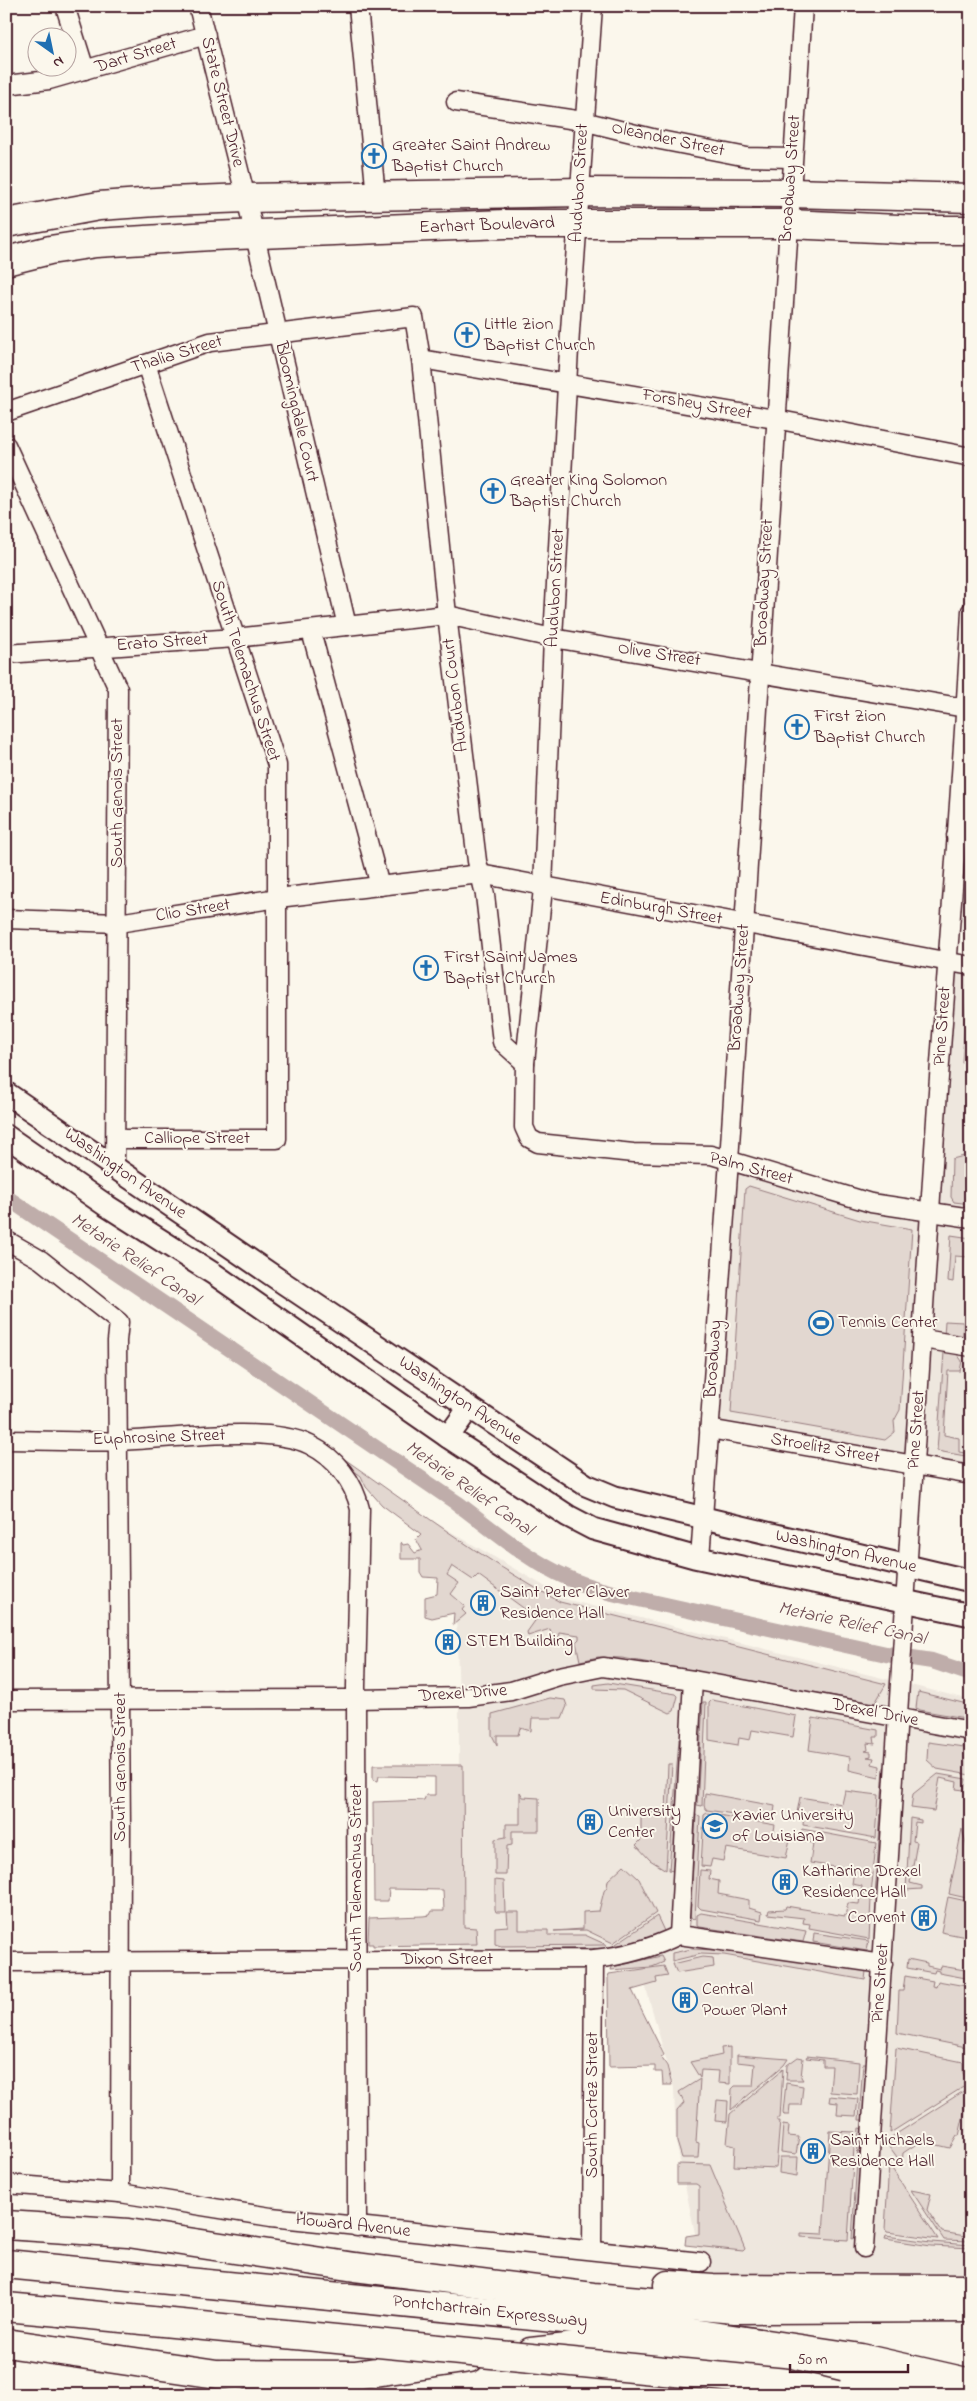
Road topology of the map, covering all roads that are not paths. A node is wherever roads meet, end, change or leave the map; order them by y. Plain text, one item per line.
1 (65, 6) edge
2 (198, 6) edge
3 (358, 6) edge
4 (592, 6) edge
5 (803, 6) edge
6 (206, 35) junction
7 (86, 70) junction
8 (6, 85) edge
9 (456, 102) dead end
10 (584, 121) junction
11 (792, 158) junction
12 (581, 192) junction
13 (791, 193) junction
14 (376, 197) junction
15 (246, 198) junction
16 (971, 198) edge
17 (6, 223) edge
18 (578, 223) junction
19 (789, 224) junction
20 (971, 230) edge
21 (254, 234) junction
22 (6, 261) edge
23 (414, 318) joint
24 (277, 333) junction
25 (422, 359) junction
26 (146, 364) junction
27 (568, 384) junction
28 (6, 412) edge
29 (775, 419) junction
30 (6, 445) edge
31 (971, 457) edge
32 (971, 611) edge
33 (447, 615) junction
34 (346, 626) junction
35 (311, 630) junction
36 (235, 638) junction
37 (553, 638) junction
38 (99, 648) junction
39 (6, 654) edge
40 (760, 672) junction
41 (968, 709) edge
42 (963, 837) edge
43 (480, 874) junction
44 (380, 886) junction
45 (543, 888) junction
46 (278, 898) junction
47 (6, 919) edge
48 (118, 923) junction
49 (744, 924) junction
50 (948, 962) junction
51 (971, 966) edge
52 (525, 1062) junction
53 (6, 1093) edge
54 (6, 1136) edge
55 (529, 1138) joint
56 (116, 1139) junction
57 (277, 1139) joint
58 (729, 1160) junction
59 (115, 1166) junction
60 (930, 1211) junction
61 (971, 1218) edge
62 (6, 1240) edge
63 (232, 1249) junction
64 (214, 1274) junction
65 (923, 1339) junction
66 (971, 1348) edge
67 (469, 1408) junction
68 (710, 1429) junction
69 (448, 1437) junction
70 (6, 1440) edge
71 (118, 1441) junction
72 (311, 1445) joint
73 (915, 1465) junction
74 (971, 1475) edge
75 (703, 1518) junction
76 (700, 1558) junction
77 (906, 1567) junction
78 (971, 1581) edge
79 (905, 1600) junction
80 (971, 1615) edge
81 (693, 1680) junction
82 (120, 1699) junction
83 (356, 1699) junction
84 (6, 1700) edge
85 (900, 1717) junction
86 (971, 1731) edge
87 (679, 1935) junction
88 (594, 1960) junction
89 (121, 1961) junction
90 (357, 1961) junction
91 (6, 1962) edge
92 (883, 1964) junction
93 (6, 2184) edge
94 (120, 2193) junction
95 (6, 2217) edge
96 (6, 2225) edge
97 (39, 2227) junction
98 (358, 2227) junction
99 (864, 2248) dead end
100 (592, 2250) junction
101 (701, 2262) dead end
102 (6, 2264) edge
103 (970, 2302) edge
104 (6, 2307) edge
105 (6, 2343) edge
106 (221, 2374) junction
107 (971, 2383) edge
108 (332, 2395) edge
109 (837, 2395) edge
110 (926, 2395) edge

1 - 7 street
2 - 6 street, State Street Drive
3 - 14 street
4 - 10 street, Audubon Street
5 - 11 street, Broadway Street
6 - 7 street, Dart Street
6 - 15 street, State Street Drive
7 - 8 street, Dart Street
9 - 10 street, Oleander Street
10 - 11 street, Oleander Street
10 - 12 street, Audubon Street
11 - 13 street, Broadway Street
12 - 13 main road, Earhart Boulevard
12 - 14 main road, Earhart Boulevard
12 - 18 street, Audubon Street
13 - 16 main road, Earhart Boulevard
13 - 19 street, Broadway Street
14 - 15 main road, Earhart Boulevard
15 - 17 main road, Earhart Boulevard
15 - 21 street, Bloomingdale Court
18 - 19 main road, Earhart Boulevard
18 - 21 main road, Earhart Boulevard
18 - 27 street, Audubon Street
19 - 20 main road, Earhart Boulevard
19 - 29 street, Broadway Street
21 - 22 main road, Earhart Boulevard
21 - 24 street, Bloomingdale Court
23 - 24 street, Thalia Street
23 - 25 street, Audubon Court
24 - 26 street, Thalia Street
24 - 34 street, Bloomingdale Court
25 - 27 street, Forshey Street
25 - 33 street, Audubon Court
26 - 28 street, Thalia Street
26 - 36 street, South Telemachus Street
27 - 29 street, Forshey Street
27 - 37 street, Audubon Street
29 - 31 street, Forshey Street
29 - 40 street, Broadway Street
30 - 38 street, South Genois Street
32 - 41 street, Pine Street
33 - 34 street, Olive Street
33 - 37 street, Olive Street
33 - 43 street, Audubon Court
34 - 35 street, Erato Street
35 - 36 street, Erato Street
35 - 44 street
36 - 38 street, Erato Street
36 - 46 street, South Telemachus Street
37 - 40 street, Olive Street
37 - 45 street, Audubon Street
38 - 39 street, Erato Street
38 - 48 street, South Genois Street
40 - 41 street, Olive Street
40 - 49 street, Broadway Street
41 - 42 street, Pine Street
42 - 50 street, Pine Street
43 - 44 street, Edinburgh Street
43 - 45 street, Edinburgh Street
43 - 52 street, Audubon Court
44 - 46 street, Clio Street
45 - 49 street, Edinburgh Street
45 - 52 street, Audubon Street
46 - 48 street, Clio Street
46 - 57 street, South Telemachus Street
47 - 48 street, Clio Street
48 - 56 street, South Genois Street
49 - 50 street, Edinburgh Street
49 - 58 street, Broadway Street
50 - 51 street, Edinburgh Street
50 - 60 street, Pine Street
52 - 55 street, Audubon Street
53 - 59 street, Washington Avenue
54 - 64 street, Washington Avenue
55 - 58 street, Palm Street
56 - 57 street, Calliope Street
56 - 59 street, South Genois Street
58 - 60 street, Palm Street
58 - 68 street, Broadway
59 - 63 street, Washington Avenue
60 - 61 street, Palm Street
60 - 65 street, Pine Street
62 - 71 street, South Genois Street
63 - 64 street
63 - 67 street, Washington Avenue
64 - 69 street, Washington Avenue
65 - 66 street
65 - 73 street, Pine Street
67 - 69 street
67 - 75 street, Washington Avenue
68 - 73 street, Stroelitz Street
68 - 75 street, Broadway
69 - 76 street, Washington Avenue
70 - 71 street, Euphrosine Street
71 - 72 street, Euphrosine Street
71 - 82 street, South Genois Street
72 - 83 street, South Telemachus Street
73 - 74 street, Stroelitz Street
73 - 77 street, Pine Street
75 - 76 street, Broadway
75 - 77 street, Washington Avenue
76 - 79 street, Washington Avenue
77 - 78 street, Washington Avenue
77 - 79 street, Pine Street
79 - 80 street, Washington Avenue
79 - 85 street, Pine Street
81 - 83 street, Drexel Drive
81 - 85 street, Drexel Drive
81 - 87 street
82 - 83 street, Drexel Drive
82 - 84 street, Drexel Drive
82 - 89 street, South Genois Street
83 - 90 street, South Telemachus Street
85 - 86 street, Drexel Drive
85 - 92 street, Pine Street
87 - 88 street, Dixon Street
87 - 92 street
88 - 90 street, Dixon Street
88 - 100 street, South Cortez Street
89 - 90 street, Dixon Street
89 - 91 street, Dixon Street
89 - 94 street, South Genois Street
90 - 98 street, South Telemachus Street
92 - 99 street, Pine Street
93 - 94 street, Howard Avenue
94 - 98 street, Howard Avenue
95 - 97 main road
96 - 97 main road
97 - 103 main road
98 - 100 street, Howard Avenue
100 - 101 street, Howard Avenue
102 - 107 main road, Pontchartrain Expressway
104 - 109 main road, bridge
105 - 106 main road
106 - 108 main road
106 - 110 main road

